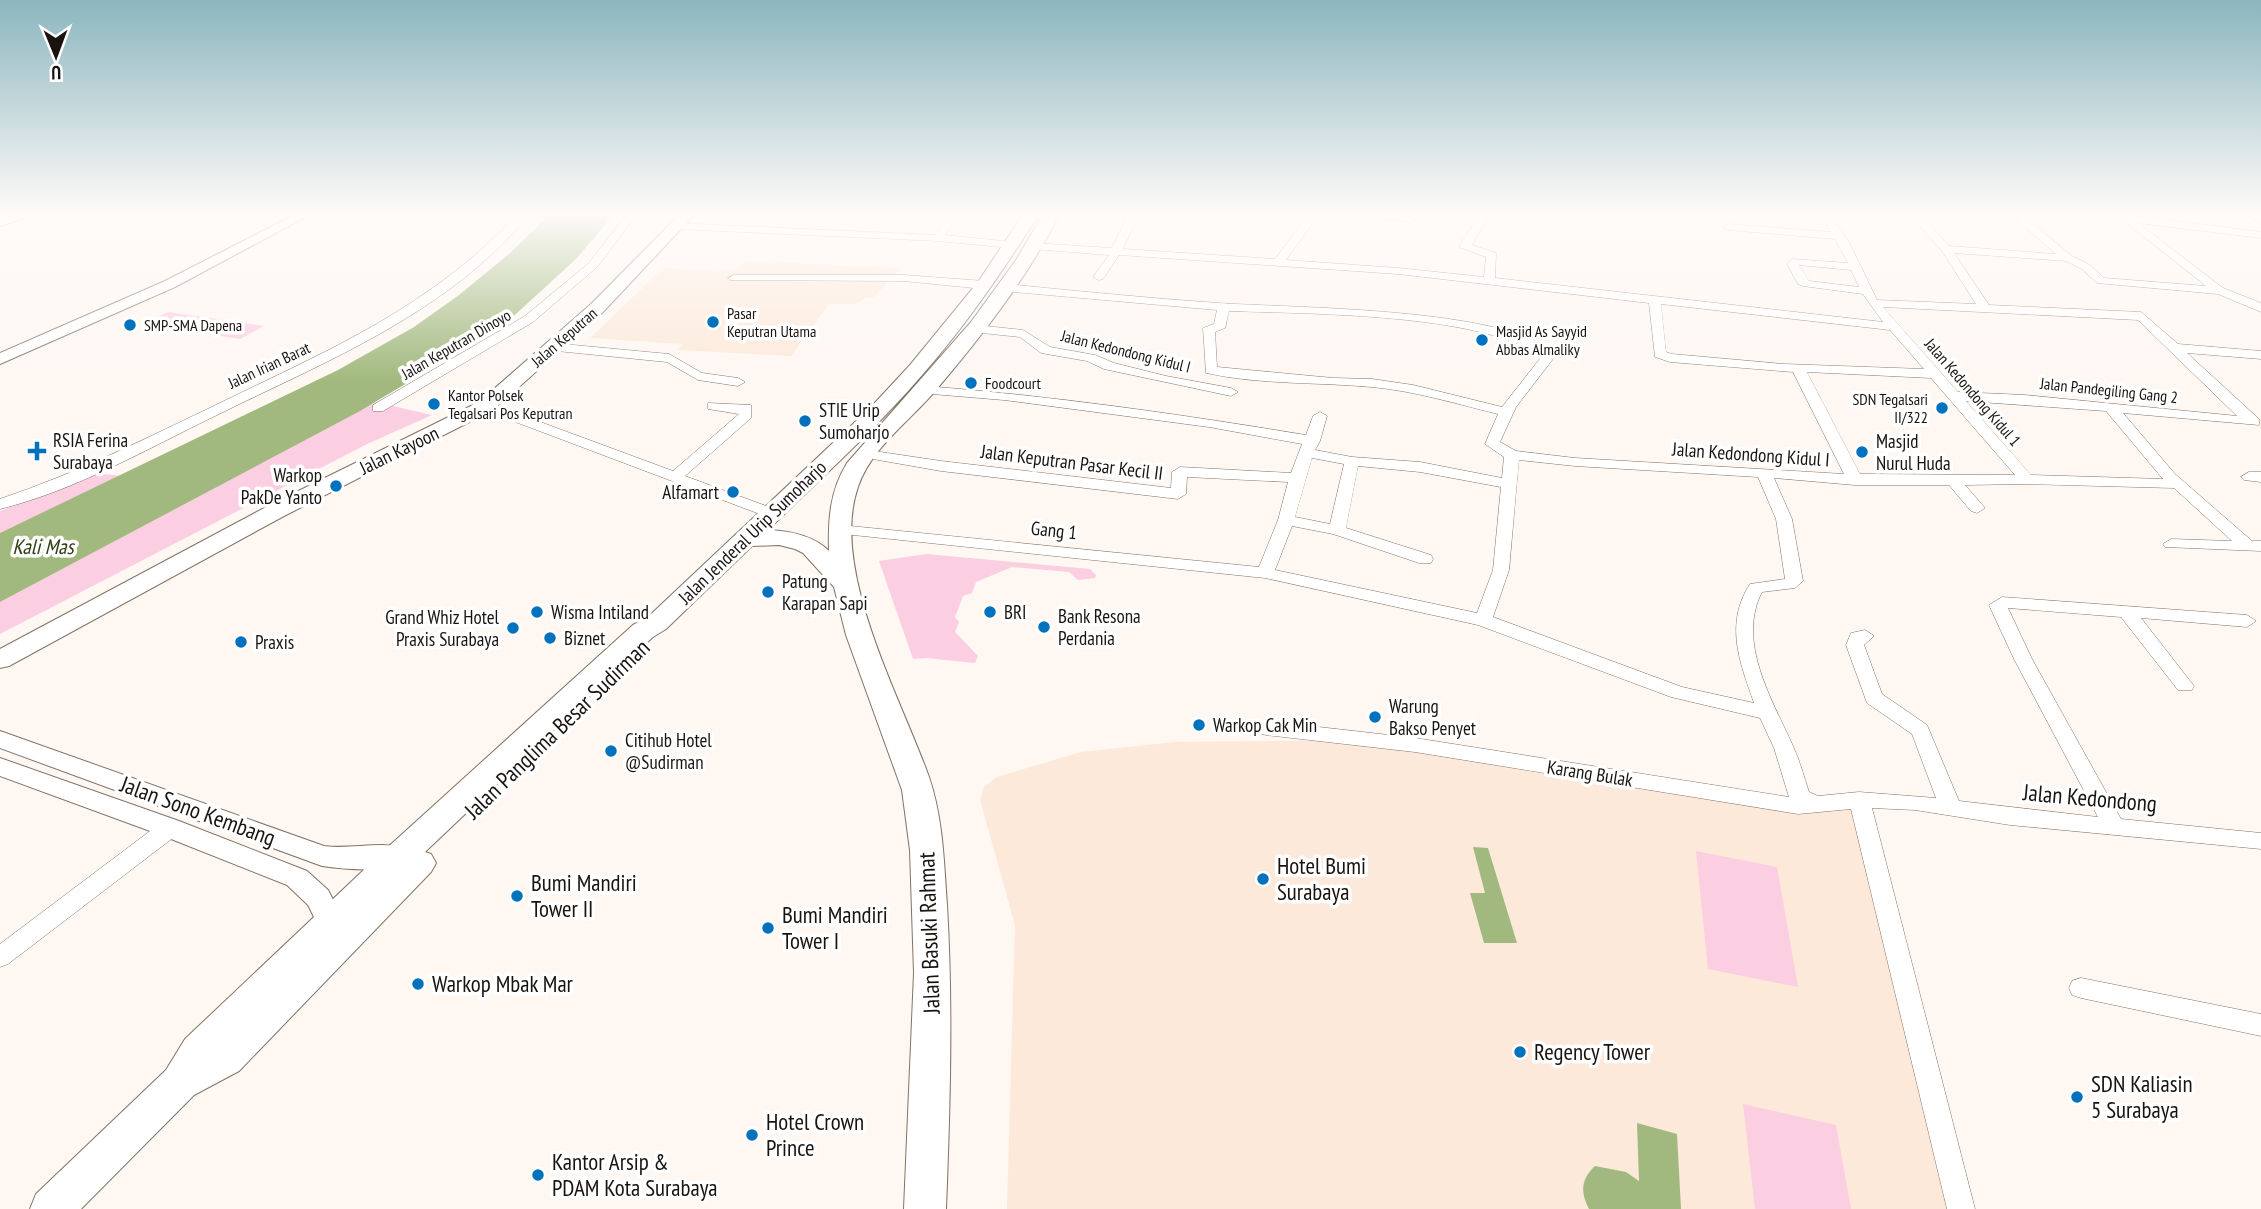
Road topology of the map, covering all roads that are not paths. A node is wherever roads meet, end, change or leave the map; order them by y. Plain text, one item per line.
1 (198, 269) edge
2 (470, 269) edge
3 (588, 269) edge
4 (634, 269) edge
5 (999, 269) edge
6 (1013, 269) edge
7 (1104, 269) edge
8 (1374, 269) edge
9 (1490, 269) edge
10 (1796, 269) edge
11 (1857, 269) edge
12 (1959, 269) edge
13 (2089, 269) edge
14 (2191, 269) edge
15 (1099, 277) dead end
16 (734, 278) dead end
17 (1489, 282) junction
18 (2112, 284) junction
19 (985, 285) junction
20 (1006, 288) junction
21 (2219, 291) junction
22 (1870, 297) junction
23 (1655, 301) junction
24 (1224, 307) junction
25 (2261, 307) edge
26 (2135, 309) junction
27 (1986, 310) junction
28 (1893, 327) junction
29 (976, 329) junction
30 (552, 347) junction
31 (2177, 348) junction
32 (2261, 355) edge
33 (0, 359) edge
34 (1798, 368) junction
35 (1935, 374) junction
36 (738, 382) dead end
37 (925, 390) junction
38 (1231, 392) dead end
39 (1952, 396) junction
40 (486, 402) junction
41 (713, 406) dead end
42 (378, 408) dead end
43 (2111, 408) junction
44 (1506, 412) junction
45 (1320, 416) dead end
46 (2256, 422) edge
47 (1310, 447) junction
48 (867, 454) junction
49 (1512, 455) junction
50 (1352, 461) junction
51 (1764, 473) junction
52 (676, 476) junction
53 (1297, 478) junction
54 (1855, 480) junction
55 (1953, 481) junction
56 (2022, 483) junction
57 (1509, 484) junction
58 (2179, 484) junction
59 (0, 492) edge
60 (16, 498) junction
61 (0, 504) edge
62 (1977, 508) dead end
63 (771, 513) junction
64 (1286, 520) junction
65 (840, 530) junction
66 (1337, 530) junction
67 (744, 540) junction
68 (2171, 544) dead end
69 (2255, 546) edge
70 (1425, 559) dead end
71 (1265, 573) junction
72 (847, 585) junction
73 (2127, 612) junction
74 (1483, 620) junction
75 (2247, 621) dead end
76 (657, 623) junction
77 (1865, 636) dead end
78 (0, 645) edge
79 (0, 660) edge
80 (2185, 686) dead end
81 (1768, 713) junction
82 (1266, 728) dead end
83 (0, 739) edge
84 (0, 767) edge
85 (1859, 800) junction
86 (1915, 802) joint
87 (1815, 804) junction
88 (1951, 808) junction
89 (2113, 825) junction
90 (170, 828) junction
91 (2261, 841) edge
92 (400, 856) junction
93 (331, 923) junction
94 (0, 957) edge
95 (2081, 988) dead end
96 (2261, 1025) edge
97 (180, 1083) junction
98 (51, 1209) edge
99 (925, 1209) edge
100 (1962, 1209) edge

1 - 33 street
2 - 60 street, Jalan Irian Barat
3 - 42 street, Jalan Keputran Dinoyo
4 - 30 main road, Jalan Keputran
5 - 19 main road, Jalan Jenderal Urip Sumoharjo
6 - 20 main road, Jalan Jenderal Urip Sumoharjo
7 - 15 street
8 - 17 street
9 - 17 street
10 - 22 street
11 - 22 street, Jalan Kedondong Kidul 1
12 - 27 street
13 - 18 street
14 - 21 street
16 - 19 street
17 - 23 street
18 - 21 street
18 - 26 street
19 - 63 main road, Jalan Jenderal Urip Sumoharjo
20 - 24 street
20 - 29 main road, Jalan Jenderal Urip Sumoharjo
21 - 25 street
22 - 27 street
22 - 28 street, Jalan Kedondong Kidul 1
23 - 28 street
23 - 34 street
24 - 44 street
24 - 44 street
26 - 27 street
26 - 31 street
28 - 35 street, Jalan Kedondong Kidul 1
29 - 37 main road, Jalan Jenderal Urip Sumoharjo
29 - 38 street, Jalan Kedondong Kidul I
30 - 36 street
30 - 40 main road, Jalan Keputran
31 - 32 street
31 - 46 street
34 - 35 street
34 - 54 street
35 - 39 street, Jalan Kedondong Kidul 1
37 - 47 street
37 - 48 main road, Jalan Jenderal Urip Sumoharjo
39 - 43 street, Jalan Pandegiling Gang 2
39 - 56 street, Jalan Kedondong Kidul 1
40 - 52 street
40 - 78 main road, Jalan Kayoon
40 - 79 main road, Jalan Kayoon
41 - 52 street
43 - 46 street, Jalan Pandegiling Gang 2
43 - 58 street
44 - 49 street, Jalan Kedondong Kidul I
45 - 47 street
47 - 50 street
47 - 53 street
48 - 53 street, Jalan Keputran Pasar Kecil II
48 - 65 main road, Jalan Jenderal Urip Sumoharjo
49 - 51 street, Jalan Kedondong Kidul I
49 - 57 street
50 - 57 street
50 - 66 street
51 - 54 street, Jalan Kedondong Kidul I
51 - 81 street
52 - 63 street
53 - 64 street
54 - 55 street, Jalan Kedondong Kidul I
55 - 56 street, Jalan Kedondong Kidul I
55 - 62 street
56 - 58 street, Jalan Kedondong Kidul I
57 - 74 street
58 - 69 street
59 - 60 street
60 - 61 street, Jalan Irian Barat
63 - 67 main road, Jalan Jenderal Urip Sumoharjo
64 - 66 street
64 - 71 street
65 - 71 street, Gang 1
65 - 72 main road, Jalan Jenderal Urip Sumoharjo
66 - 70 street
67 - 72 main road
67 - 76 main road, Jalan Jenderal Urip Sumoharjo
68 - 69 street
71 - 74 street, Gang 1
72 - 99 main road, Jalan Basuki Rahmat
73 - 75 street
73 - 80 street
73 - 89 street
74 - 81 street, Gang 1
76 - 92 main road, Jalan Panglima Besar Sudirman
76 - 97 main road, Jalan Panglima Besar Sudirman
77 - 88 street
81 - 87 street
82 - 87 street, Karang Bulak
83 - 92 street, Jalan Sono Kembang
84 - 90 street, Jalan Sono Kembang
85 - 86 street, Karang Bulak
85 - 87 street, Karang Bulak
85 - 100 street
86 - 88 street, Jalan Kedondong
88 - 89 street, Jalan Kedondong
89 - 91 street, Jalan Kedondong
90 - 93 street, Jalan Sono Kembang
90 - 94 street
92 - 93 main road, Jalan Panglima Besar Sudirman
93 - 97 main road, Jalan Panglima Besar Sudirman
95 - 96 street
97 - 98 main road, Jalan Panglima Besar Sudirman

